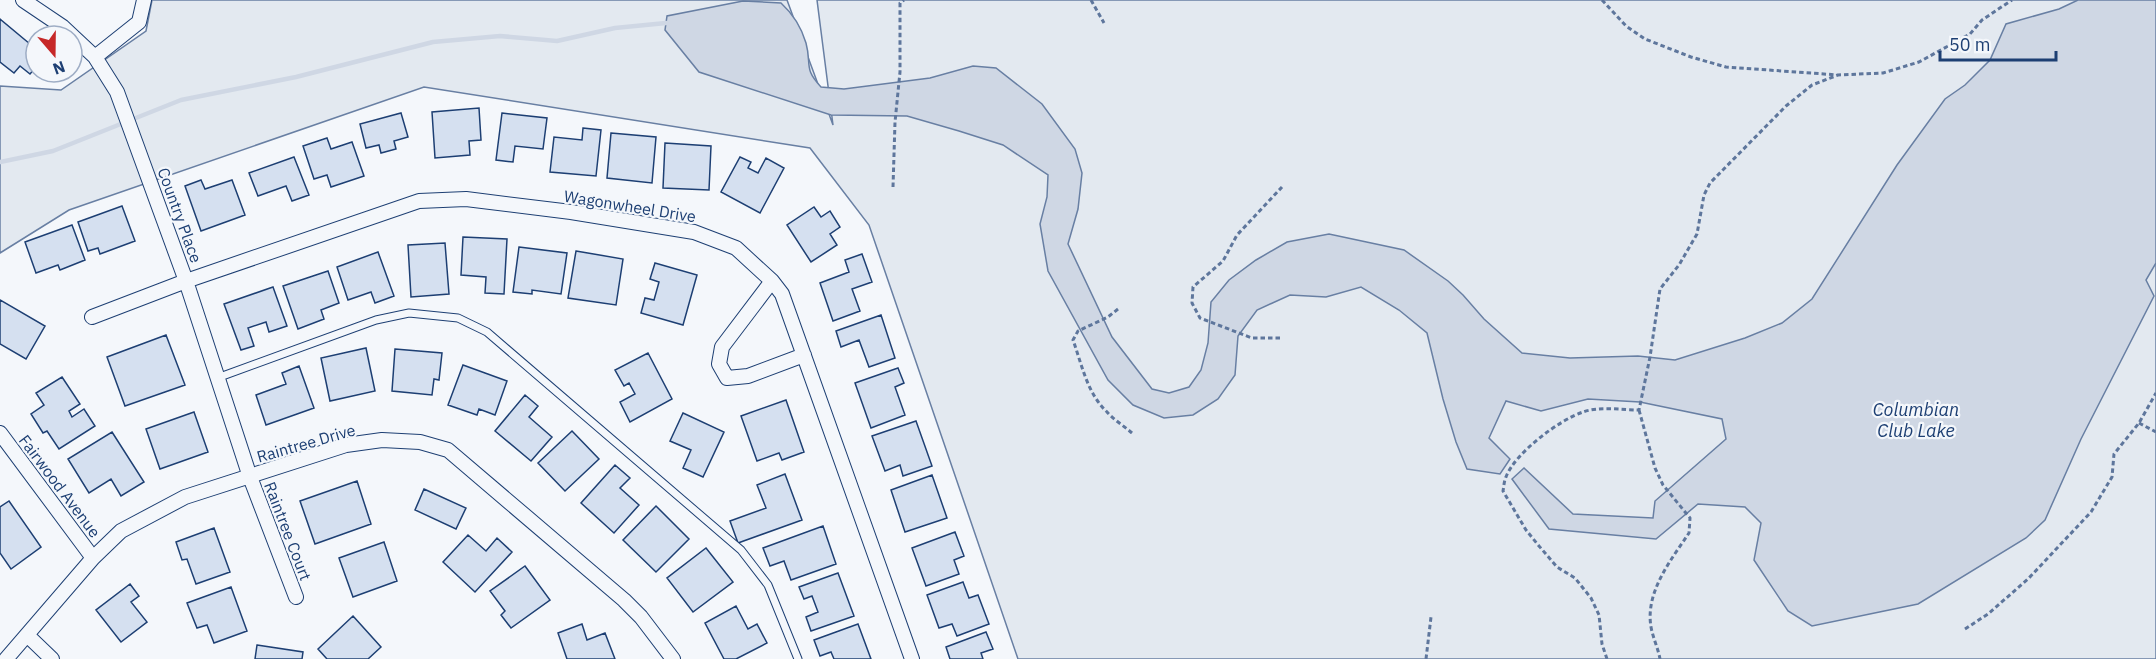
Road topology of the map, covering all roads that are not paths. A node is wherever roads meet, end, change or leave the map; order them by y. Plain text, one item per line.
1 (23, 0) edge
2 (144, 0) edge
3 (95, 57) junction
4 (186, 281) junction
5 (771, 281) junction
6 (92, 317) dead end
7 (804, 355) junction
8 (217, 378) junction
9 (0, 433) edge
10 (250, 477) junction
11 (93, 558) junction
12 (296, 597) dead end
13 (27, 635) junction
14 (6, 659) edge
15 (52, 659) edge
16 (673, 659) edge
17 (798, 659) edge
18 (912, 659) edge

1 - 3 street, Country Place
2 - 3 street
3 - 4 street, Country Place
4 - 5 street, Wagonwheel Drive
4 - 6 street, Wagonwheel Drive
4 - 8 street, Country Place
5 - 7 street, Wagonwheel Drive
5 - 7 street
7 - 18 street, Wagonwheel Drive
8 - 10 street, Country Place
8 - 17 lane
9 - 11 street, Fairwood Avenue
10 - 11 street, Raintree Drive
10 - 12 street, Raintree Court
10 - 16 street, Raintree Drive
11 - 13 street, Raintree Drive
13 - 14 street, Raintree Drive
13 - 15 street

